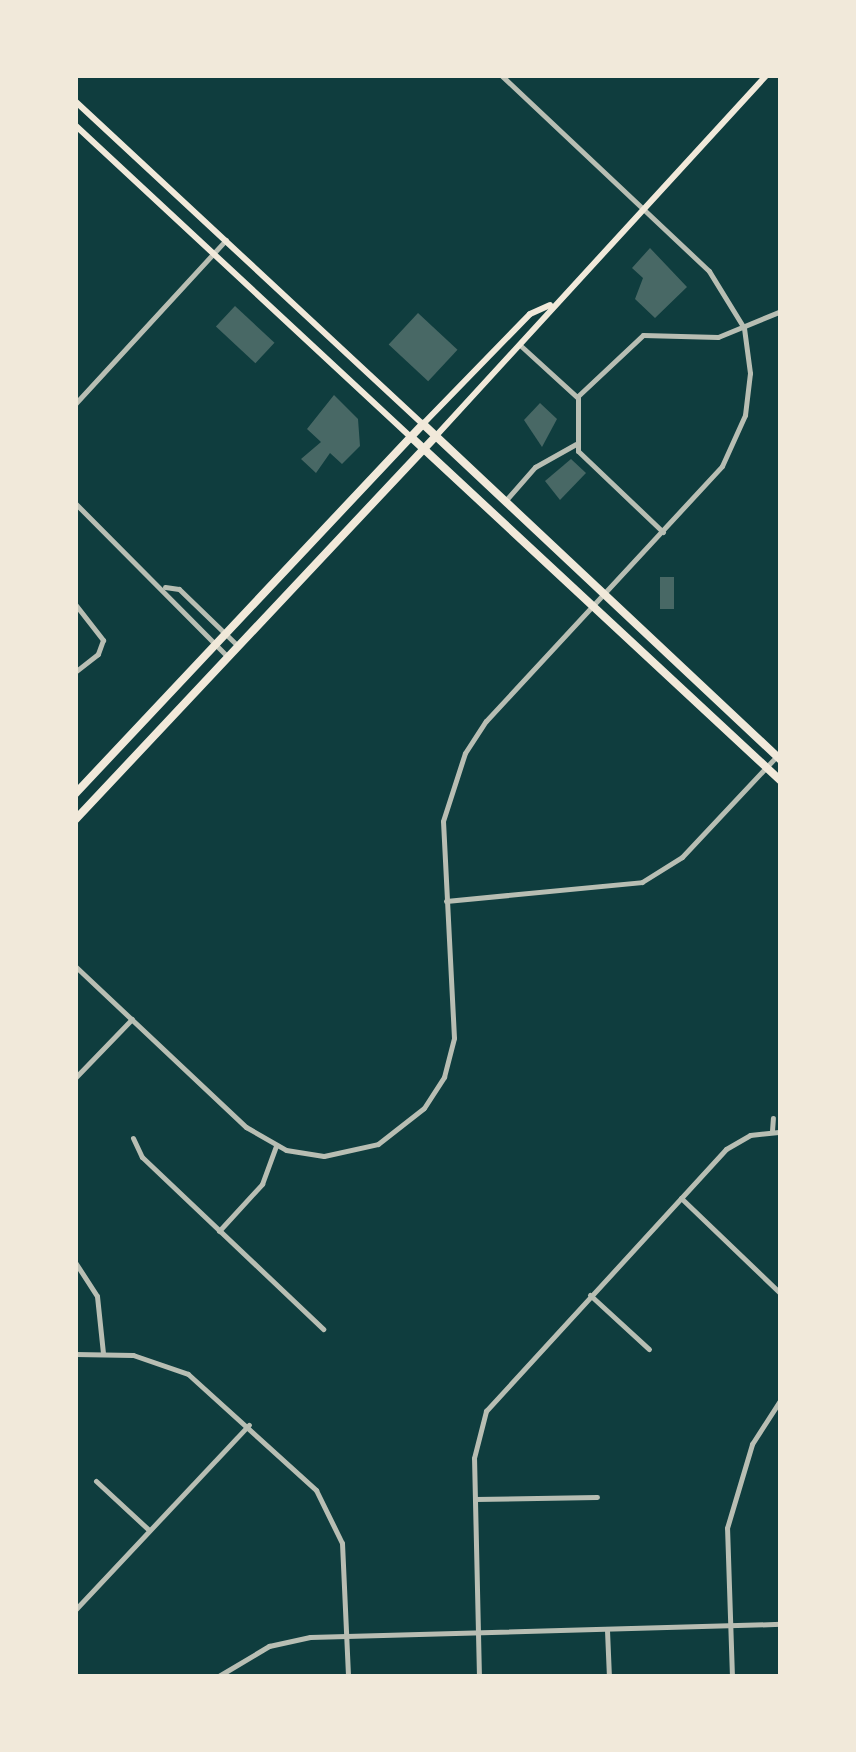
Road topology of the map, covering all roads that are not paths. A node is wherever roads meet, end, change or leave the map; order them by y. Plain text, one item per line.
1 (501, 75) edge
2 (767, 75) edge
3 (75, 101) edge
4 (75, 125) edge
5 (642, 207) junction
6 (226, 240) junction
7 (215, 253) junction
8 (550, 306) junction
9 (781, 311) edge
10 (744, 328) junction
11 (521, 346) junction
12 (578, 398) junction
13 (75, 404) edge
14 (423, 424) junction
15 (436, 436) junction
16 (411, 437) junction
17 (576, 444) junction
18 (424, 449) junction
19 (505, 501) junction
20 (75, 504) edge
21 (663, 532) junction
22 (165, 587) junction
23 (604, 594) junction
24 (75, 604) edge
25 (593, 606) junction
26 (226, 634) junction
27 (216, 645) junction
28 (238, 646) junction
29 (228, 657) junction
30 (75, 672) edge
31 (779, 758) edge
32 (766, 768) junction
33 (781, 781) edge
34 (75, 794) edge
35 (75, 820) edge
36 (446, 901) junction
37 (75, 966) edge
38 (132, 1019) junction
39 (75, 1078) edge
40 (772, 1118) dead end
41 (772, 1132) junction
42 (781, 1132) edge
43 (133, 1138) dead end
44 (276, 1146) junction
45 (681, 1198) junction
46 (219, 1231) junction
47 (75, 1262) edge
48 (781, 1294) edge
49 (590, 1296) junction
50 (323, 1329) dead end
51 (649, 1349) dead end
52 (103, 1353) junction
53 (75, 1354) edge
54 (781, 1400) edge
55 (249, 1425) junction
56 (96, 1481) dead end
57 (597, 1497) dead end
58 (474, 1500) junction
59 (149, 1531) junction
60 (75, 1610) edge
61 (781, 1624) edge
62 (729, 1626) junction
63 (607, 1630) junction
64 (478, 1633) junction
65 (347, 1636) junction
66 (218, 1677) edge
67 (348, 1677) edge
68 (480, 1677) edge
69 (608, 1677) edge
70 (732, 1677) edge

1 - 5 street
2 - 5 main road
3 - 6 main road
4 - 7 main road
5 - 8 main road
5 - 10 street
6 - 7 street
6 - 14 main road
7 - 13 street
7 - 16 main road
8 - 11 main road
8 - 14 main road
9 - 10 street
10 - 12 street
10 - 21 street
11 - 12 street
11 - 15 main road
12 - 17 street
14 - 15 main road
14 - 16 main road
15 - 18 main road
15 - 19 main road
16 - 18 main road
16 - 26 main road
17 - 19 street
17 - 21 street
18 - 25 main road
18 - 28 main road
19 - 23 main road
20 - 22 street
21 - 23 street
22 - 26 street
22 - 27 street
23 - 25 street
23 - 31 main road
24 - 30 street
25 - 32 main road
25 - 36 street
26 - 27 main road
26 - 28 street
27 - 29 street
27 - 34 main road
28 - 29 main road
29 - 35 main road
31 - 32 street
32 - 33 main road
32 - 36 street
36 - 44 street
37 - 38 street
38 - 39 street
38 - 44 street
40 - 41 street
41 - 42 street
41 - 45 street
43 - 46 street
44 - 46 street
45 - 48 street
45 - 49 street
46 - 50 street
47 - 52 street
49 - 51 street
49 - 58 street
52 - 53 street
52 - 55 street
54 - 62 street
55 - 59 street
55 - 65 street
56 - 59 street
57 - 58 street
58 - 64 street
59 - 60 street
61 - 62 street
62 - 63 street
62 - 70 street
63 - 64 street
63 - 69 street
64 - 65 street
64 - 68 street
65 - 66 street
65 - 67 street

